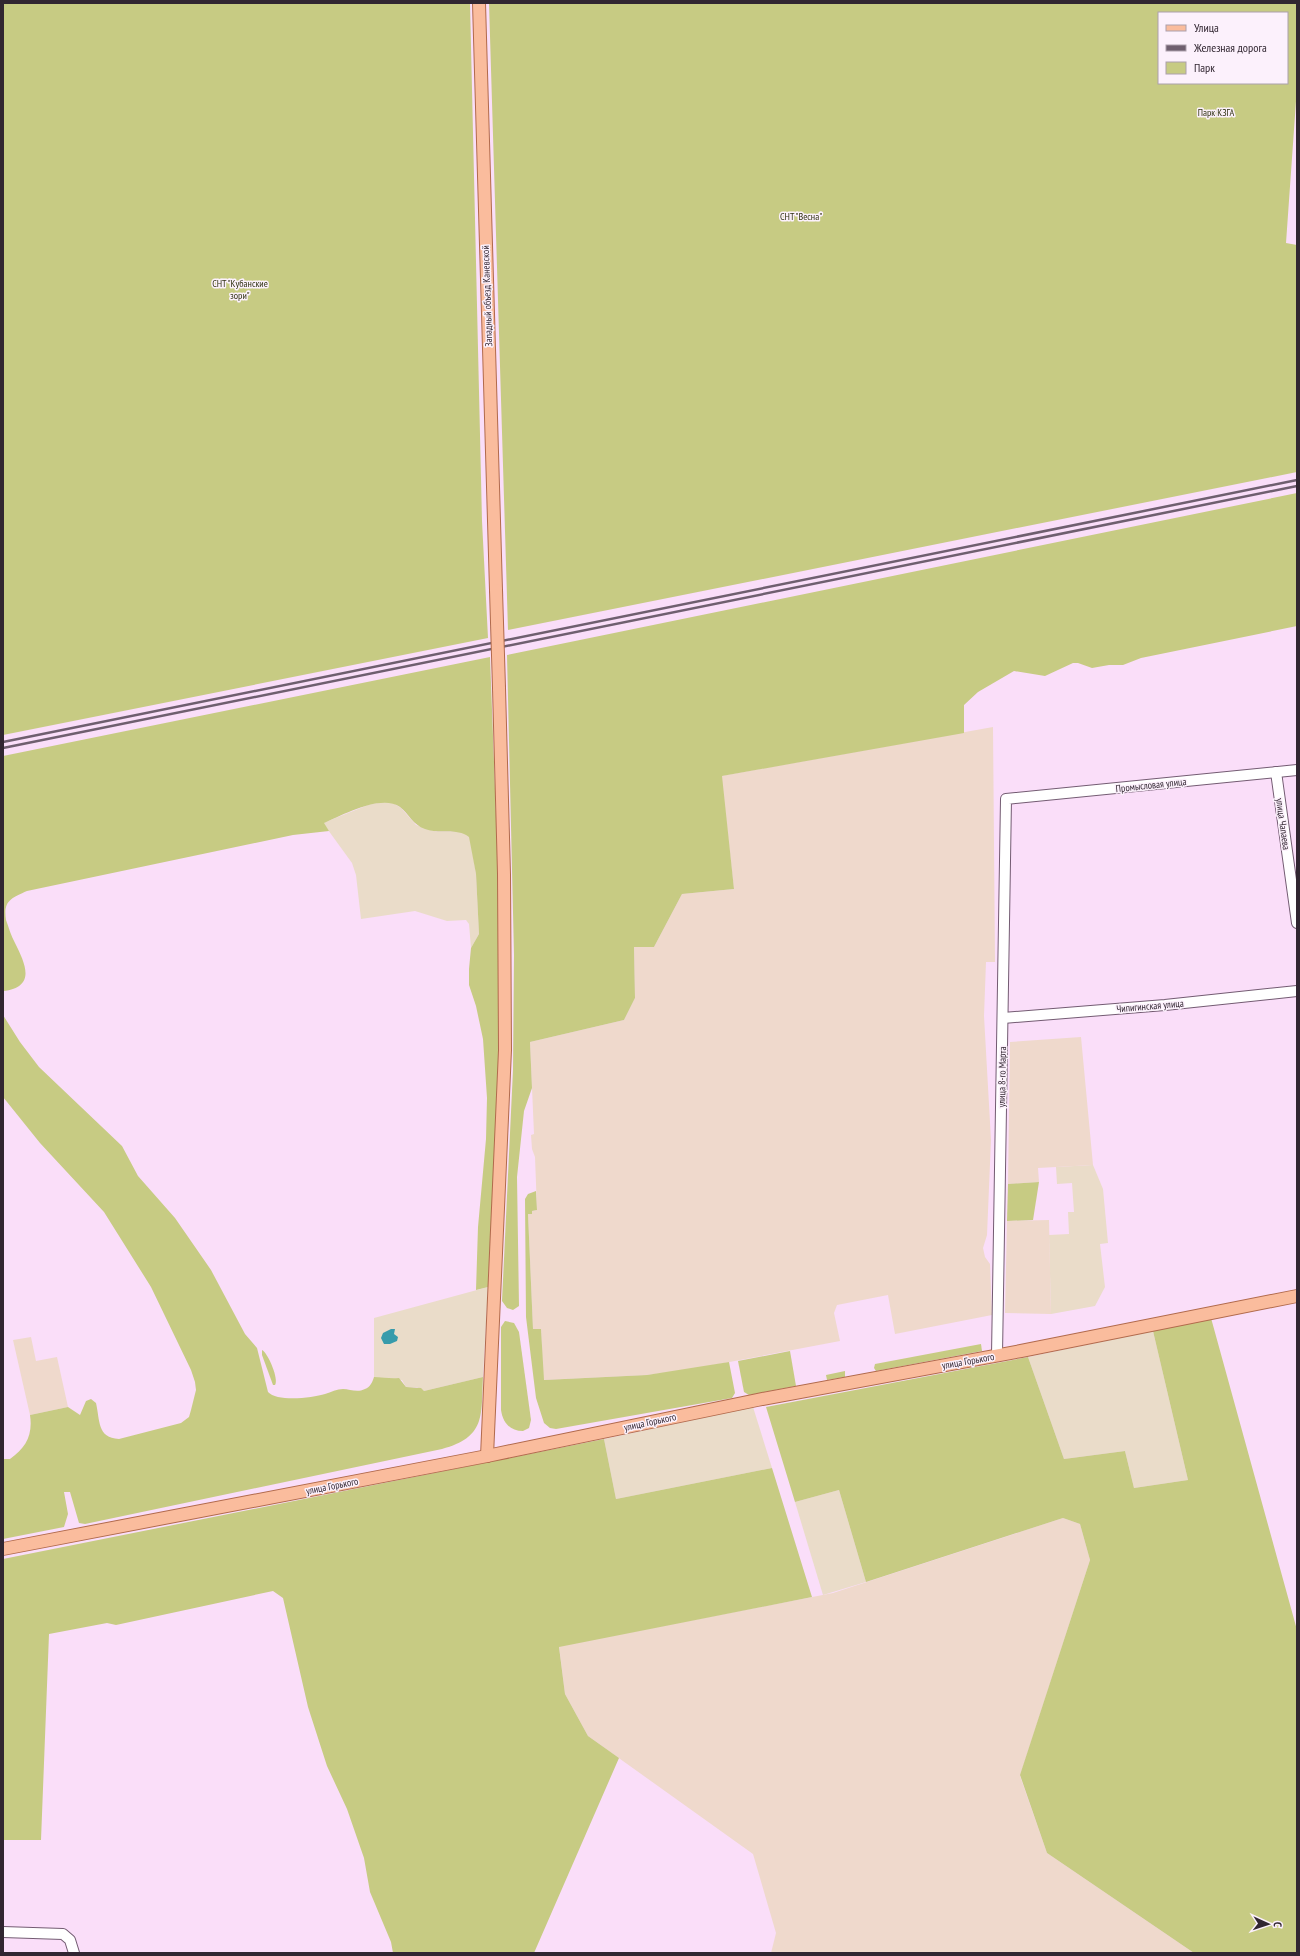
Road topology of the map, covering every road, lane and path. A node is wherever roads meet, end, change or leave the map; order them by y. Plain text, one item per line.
1 (479, 3) edge
2 (1297, 770) edge
3 (1276, 772) junction
4 (1006, 799) joint
5 (1297, 922) edge
6 (1297, 990) edge
7 (1002, 1018) junction
8 (1297, 1296) edge
9 (997, 1355) junction
10 (487, 1456) junction
11 (3, 1549) edge
12 (3, 1932) edge
13 (74, 1953) edge

1 - 10 main road, Западный объезд Каневской, bridge
2 - 3 street, Промысловая улица
3 - 4 street, Промысловая улица
3 - 5 street, улица Чапаева
4 - 7 street, улица 8-го Марта
6 - 7 street, Чипигинская улица
7 - 9 street, улица 8-го Марта
8 - 9 main road, улица Горького
9 - 10 main road, улица Горького
10 - 11 main road, улица Горького
12 - 13 street

